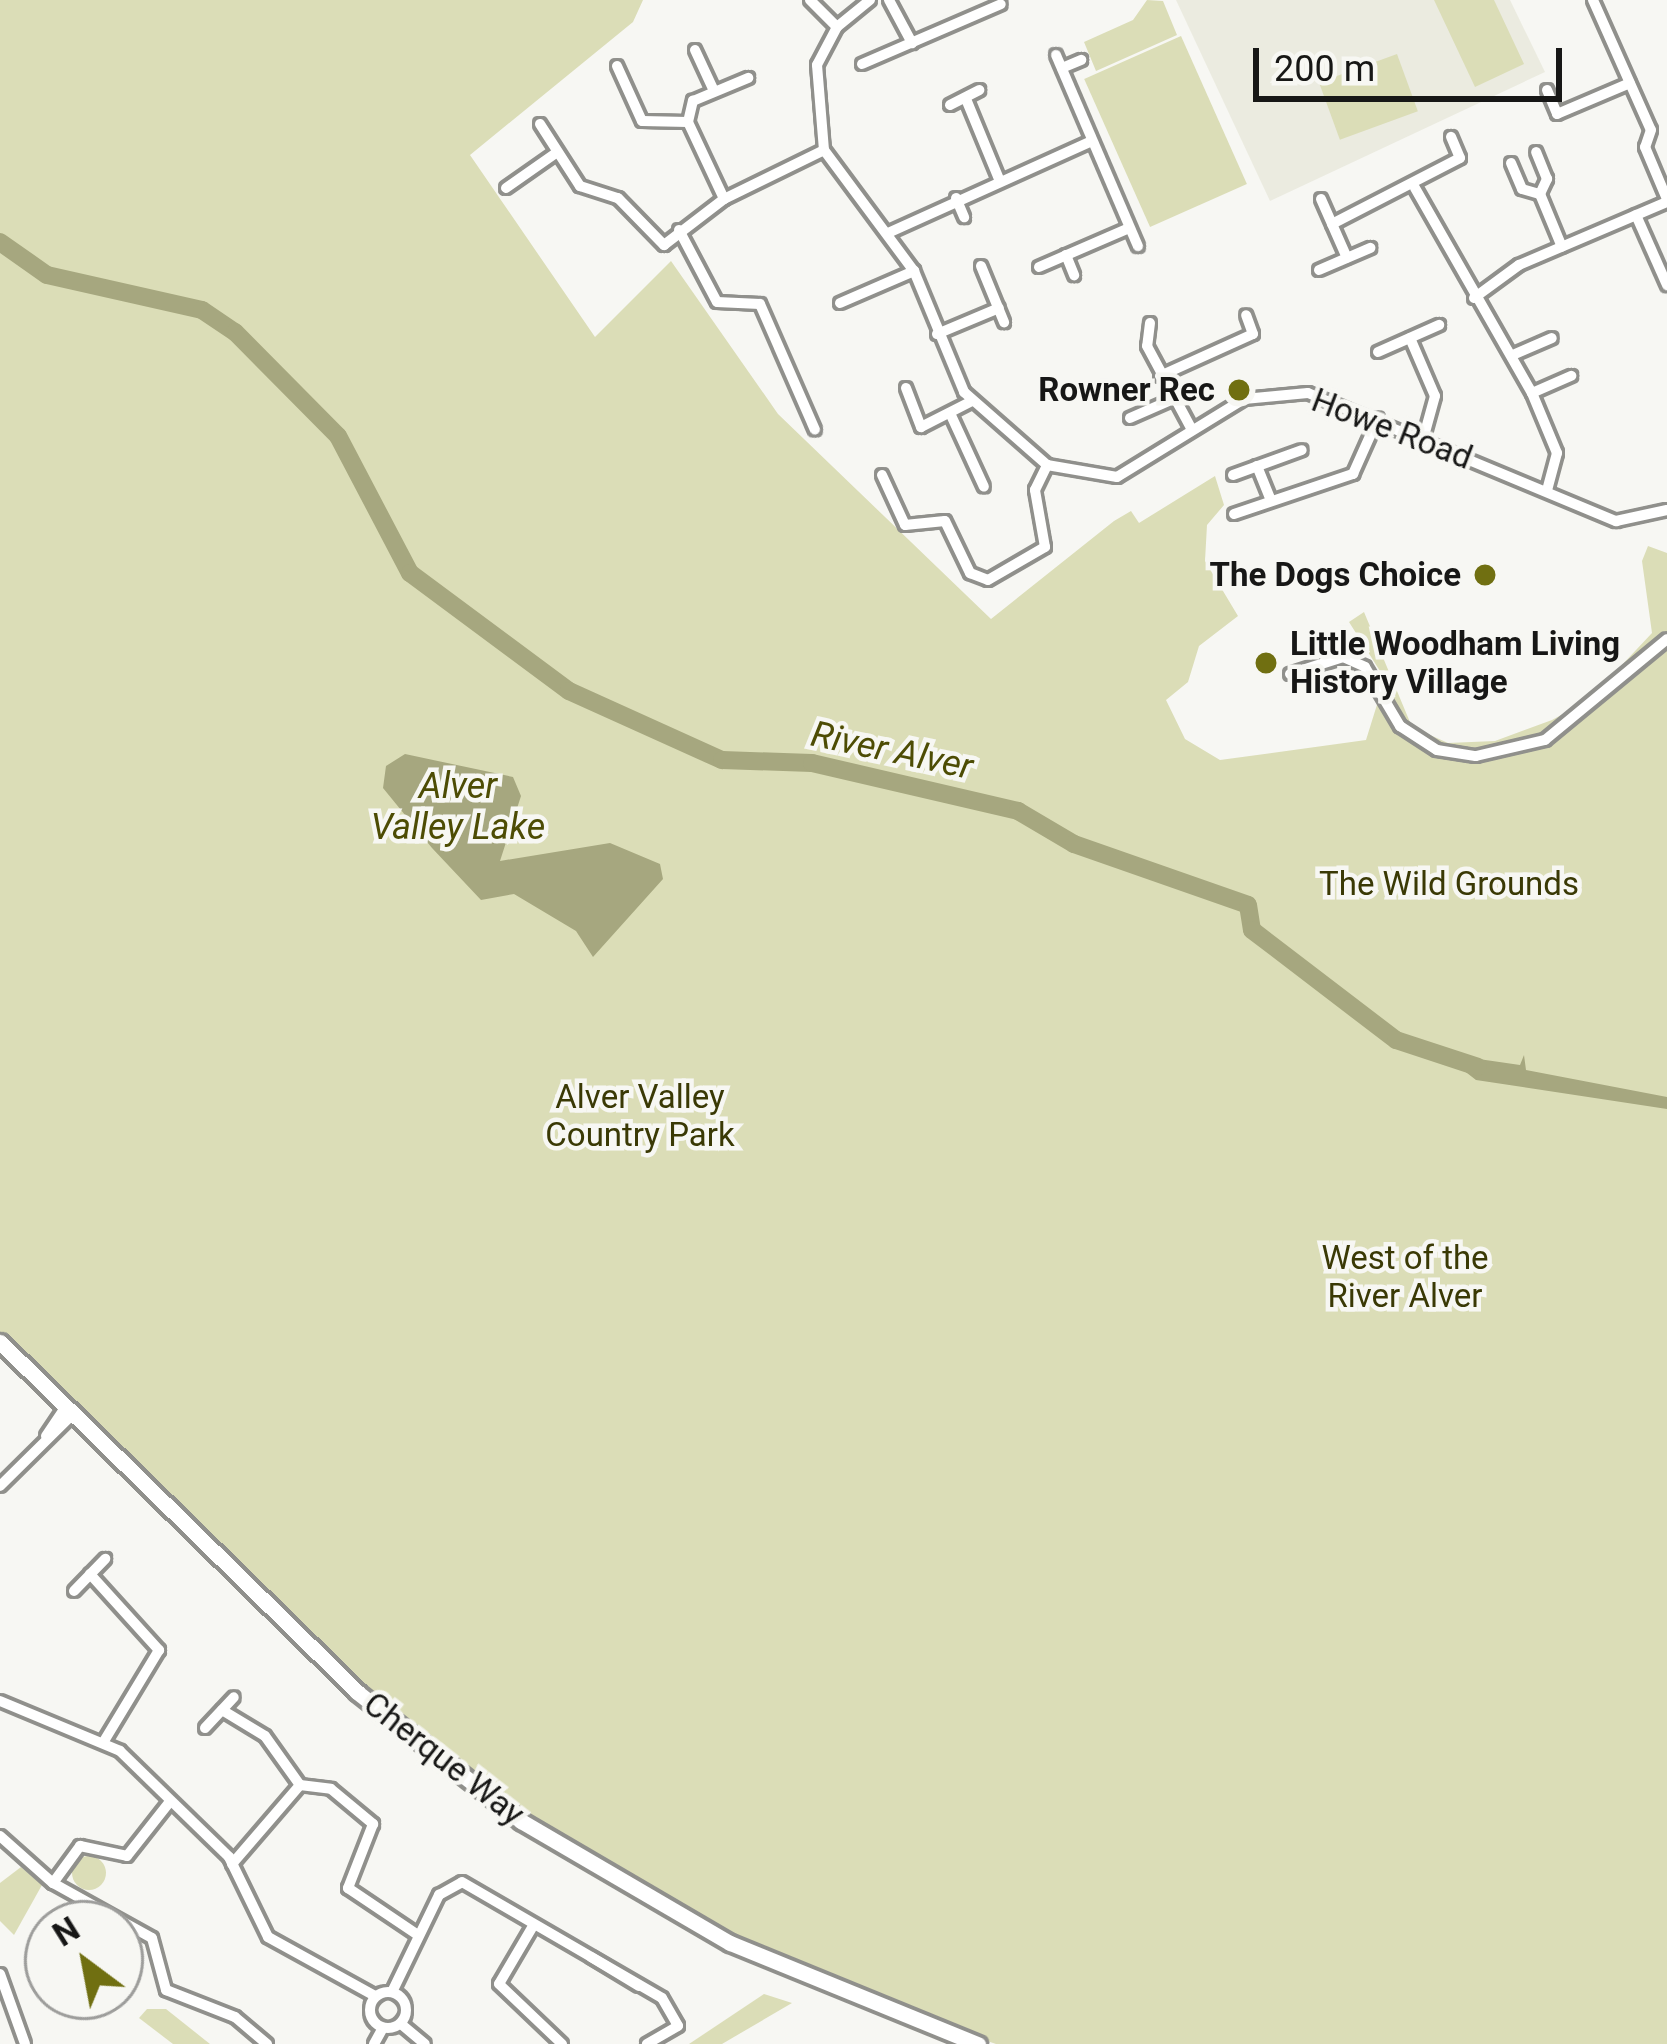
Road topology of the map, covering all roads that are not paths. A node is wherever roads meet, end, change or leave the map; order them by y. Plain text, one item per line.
1 (810, 0) edge
2 (870, 0) edge
3 (889, 0) edge
4 (1593, 0) edge
5 (1000, 4) dead end
6 (837, 27) junction
7 (912, 43) junction
8 (694, 50) dead end
9 (1056, 55) dead end
10 (1081, 60) dead end
11 (862, 64) dead end
12 (617, 66) dead end
13 (1062, 68) junction
14 (748, 78) dead end
15 (1630, 83) junction
16 (980, 90) dead end
17 (1547, 90) dead end
18 (714, 91) junction
19 (966, 99) junction
20 (950, 105) dead end
21 (688, 122) junction
22 (1667, 123) edge
23 (540, 124) dead end
24 (1651, 130) junction
25 (1451, 136) dead end
26 (1092, 141) junction
27 (824, 150) junction
28 (1536, 152) dead end
29 (556, 153) junction
30 (1511, 163) dead end
31 (999, 179) junction
32 (506, 188) dead end
33 (1415, 188) junction
34 (1540, 194) junction
35 (956, 198) junction
36 (724, 199) junction
37 (1321, 199) dead end
38 (1667, 200) edge
39 (1636, 215) junction
40 (964, 217) dead end
41 (1332, 224) junction
42 (1130, 228) junction
43 (680, 230) junction
44 (888, 233) junction
45 (1138, 246) dead end
46 (1562, 247) junction
47 (1370, 248) dead end
48 (1066, 255) junction
49 (1347, 257) junction
50 (980, 266) dead end
51 (1039, 267) dead end
52 (1318, 270) dead end
53 (914, 271) junction
54 (1075, 275) dead end
55 (1667, 285) edge
56 (1474, 298) junction
57 (840, 303) dead end
58 (999, 308) junction
59 (1246, 316) dead end
60 (1004, 322) dead end
61 (1150, 323) dead end
62 (1438, 325) dead end
63 (937, 334) junction
64 (1253, 334) junction
65 (1410, 338) junction
66 (1552, 338) dead end
67 (1260, 350) dead end
68 (1378, 352) dead end
69 (1515, 354) junction
70 (1160, 376) junction
71 (1571, 376) dead end
72 (906, 388) dead end
73 (1532, 393) junction
74 (1169, 400) junction
75 (972, 401) junction
76 (950, 412) junction
77 (1130, 418) dead end
78 (1378, 418) junction
79 (1191, 428) junction
80 (815, 430) dead end
81 (1424, 436) junction
82 (1302, 450) dead end
83 (1047, 465) junction
84 (1257, 466) junction
85 (882, 475) dead end
86 (1233, 475) dead end
87 (984, 487) dead end
88 (1546, 490) junction
89 (1270, 500) junction
90 (1667, 509) edge
91 (1234, 514) dead end
92 (1667, 638) edge
93 (1290, 674) dead end
94 (0, 1342) edge
95 (71, 1409) junction
96 (0, 1486) edge
97 (105, 1559) dead end
98 (90, 1574) junction
99 (74, 1591) dead end
100 (159, 1650) junction
101 (174, 1651) dead end
102 (234, 1697) dead end
103 (2, 1709) edge
104 (222, 1710) junction
105 (205, 1728) dead end
106 (104, 1742) junction
107 (300, 1785) junction
108 (168, 1804) junction
109 (0, 1836) edge
110 (232, 1864) junction
111 (53, 1882) junction
112 (532, 1926) junction
113 (418, 1935) junction
114 (0, 1974) edge
115 (393, 1990) junction
116 (2, 1996) edge
117 (375, 1996) junction
118 (401, 2024) junction
119 (383, 2028) junction
120 (25, 2044) edge
121 (267, 2044) edge
122 (374, 2044) edge
123 (425, 2044) edge
124 (562, 2044) edge
125 (647, 2044) edge
126 (978, 2044) edge

1 - 6 street
2 - 6 street
3 - 7 street
4 - 15 street
5 - 7 street
6 - 27 street
7 - 11 street
8 - 18 street
9 - 13 street
10 - 13 street
12 - 21 street
13 - 26 street
14 - 18 street
15 - 17 street
15 - 24 street
16 - 19 street
18 - 21 street
19 - 20 street
19 - 31 street
21 - 36 street
22 - 24 street
23 - 29 street
24 - 38 street
25 - 33 street
26 - 31 street
26 - 42 street
27 - 36 street
27 - 44 street
28 - 34 street
29 - 32 street
29 - 43 street
30 - 34 street
31 - 35 street
33 - 41 street
33 - 56 street
34 - 46 street
35 - 40 street
35 - 44 street
36 - 43 street
37 - 41 street
38 - 39 street
39 - 46 street
39 - 55 street
41 - 49 street
42 - 45 street
42 - 48 street
43 - 80 street
44 - 53 street
46 - 56 street
47 - 49 street
48 - 51 street
48 - 54 street
49 - 52 street
50 - 58 street
53 - 57 street
53 - 63 street
56 - 69 street
58 - 60 street
58 - 63 street
59 - 64 street
61 - 70 street
62 - 65 street
63 - 75 street
64 - 67 street
64 - 70 street
65 - 68 street
65 - 81 street
66 - 69 street
69 - 73 street
70 - 74 street
71 - 73 street
72 - 76 street
73 - 88 street
74 - 77 street
74 - 79 street
75 - 76 street
75 - 83 street
76 - 87 street
78 - 79 street, Howe Road
78 - 81 street, Howe Road
78 - 89 street
79 - 83 street, Howe Road
81 - 88 street, Howe Road
82 - 84 street
83 - 85 street
84 - 86 street
84 - 89 street
88 - 90 street, Howe Road
89 - 91 street
92 - 93 street
94 - 95 street, Cherque Way
95 - 96 street
95 - 126 street, Cherque Way
97 - 98 street
98 - 99 street
98 - 100 street
100 - 101 street
100 - 106 street
102 - 104 street
103 - 106 street
104 - 105 street
104 - 107 street
106 - 108 street
107 - 110 street
107 - 113 street
108 - 110 street
108 - 111 street
109 - 111 street
110 - 117 street
111 - 121 street
112 - 113 street
112 - 124 street
112 - 125 street
113 - 115 street
114 - 116 street
115 - 117 street
115 - 118 street
116 - 120 street
117 - 119 street
118 - 119 street
118 - 123 street
119 - 122 street

